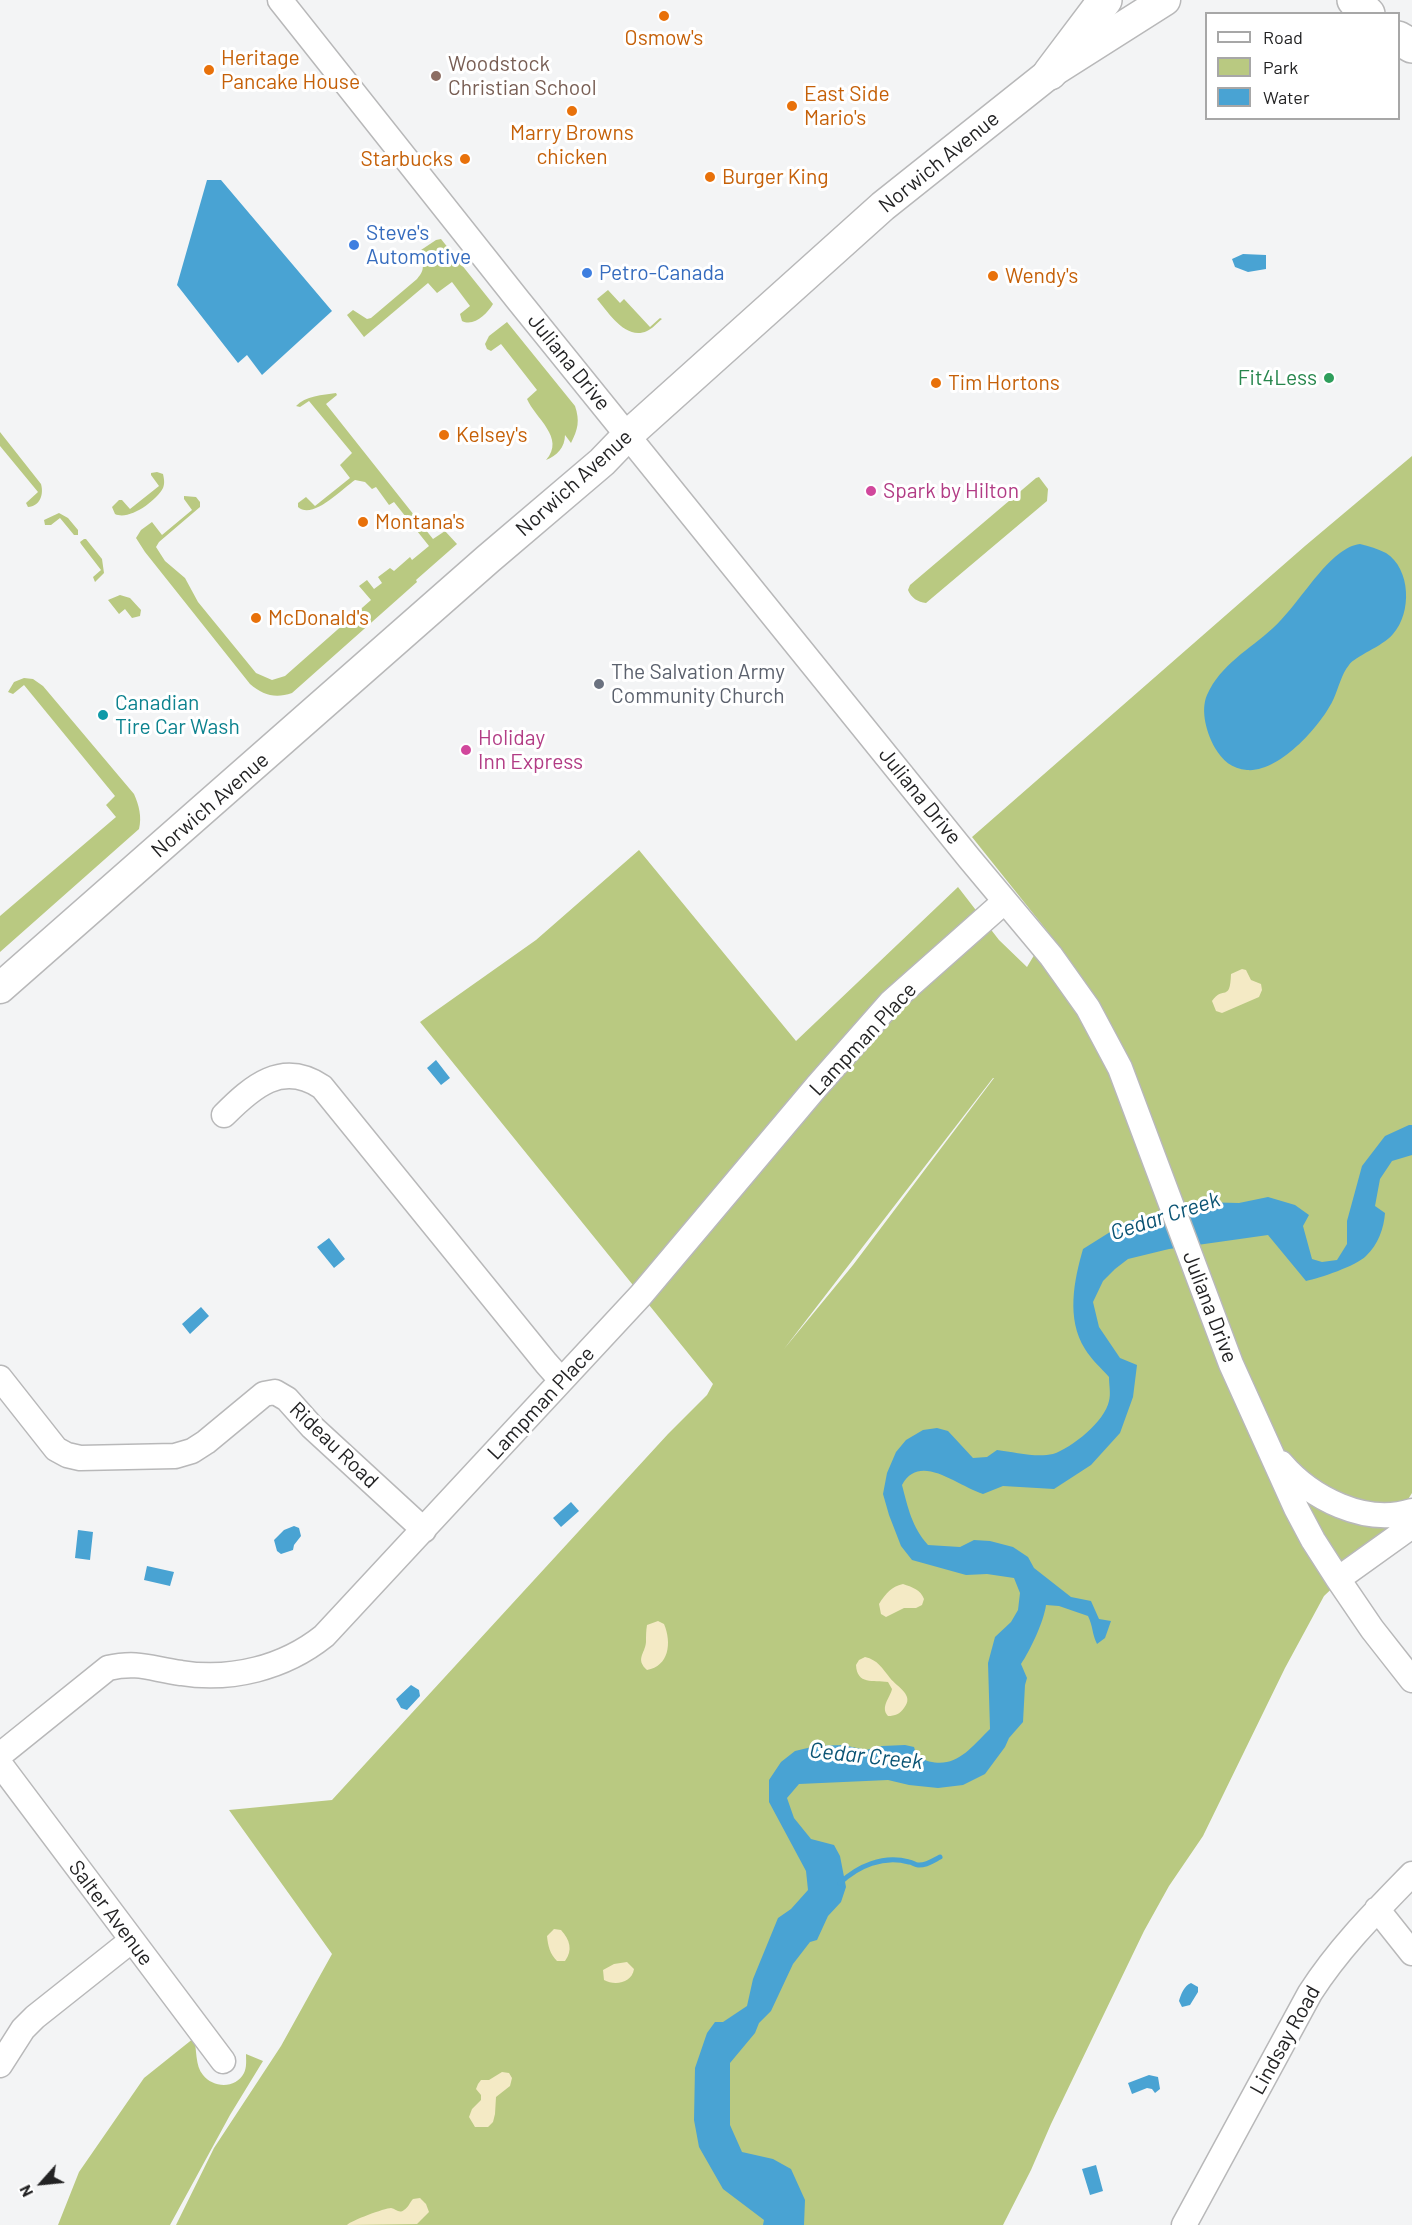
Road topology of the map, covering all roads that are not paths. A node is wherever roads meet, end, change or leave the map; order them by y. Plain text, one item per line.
1 (280, 0) edge
2 (1105, 0) edge
3 (1165, 0) edge
4 (1354, 0) edge
5 (1366, 12) edge
6 (1050, 73) junction
7 (628, 435) junction
8 (1005, 902) junction
9 (0, 988) edge
10 (224, 1115) dead end
11 (0, 1378) edge
12 (561, 1380) junction
13 (1258, 1428) junction
14 (1412, 1511) edge
15 (1412, 1526) edge
16 (424, 1530) junction
17 (1338, 1579) junction
18 (1412, 1680) edge
19 (0, 1755) edge
20 (0, 1764) edge
21 (1412, 1874) edge
22 (1377, 1909) junction
23 (132, 1940) junction
24 (1412, 1953) edge
25 (223, 2061) dead end
26 (0, 2065) edge
27 (1184, 2225) edge

1 - 7 street, Juliana Drive
2 - 6 highway
3 - 6 main road, Norwich Avenue
4 - 5 highway
6 - 7 main road, Norwich Avenue
7 - 8 street, Juliana Drive
7 - 9 main road, Norwich Avenue
8 - 12 street, Lampman Place
8 - 13 street, Juliana Drive
10 - 12 street
11 - 16 street, Rideau Road
12 - 16 street, Lampman Place
13 - 14 street
13 - 17 street, Juliana Drive
15 - 17 street
16 - 19 street, Lampman Place
17 - 18 street, Juliana Drive
20 - 23 street, Salter Avenue
21 - 22 street, Lindsay Road
22 - 24 street
22 - 27 street, Lindsay Road
23 - 25 street, Salter Avenue
23 - 26 street

